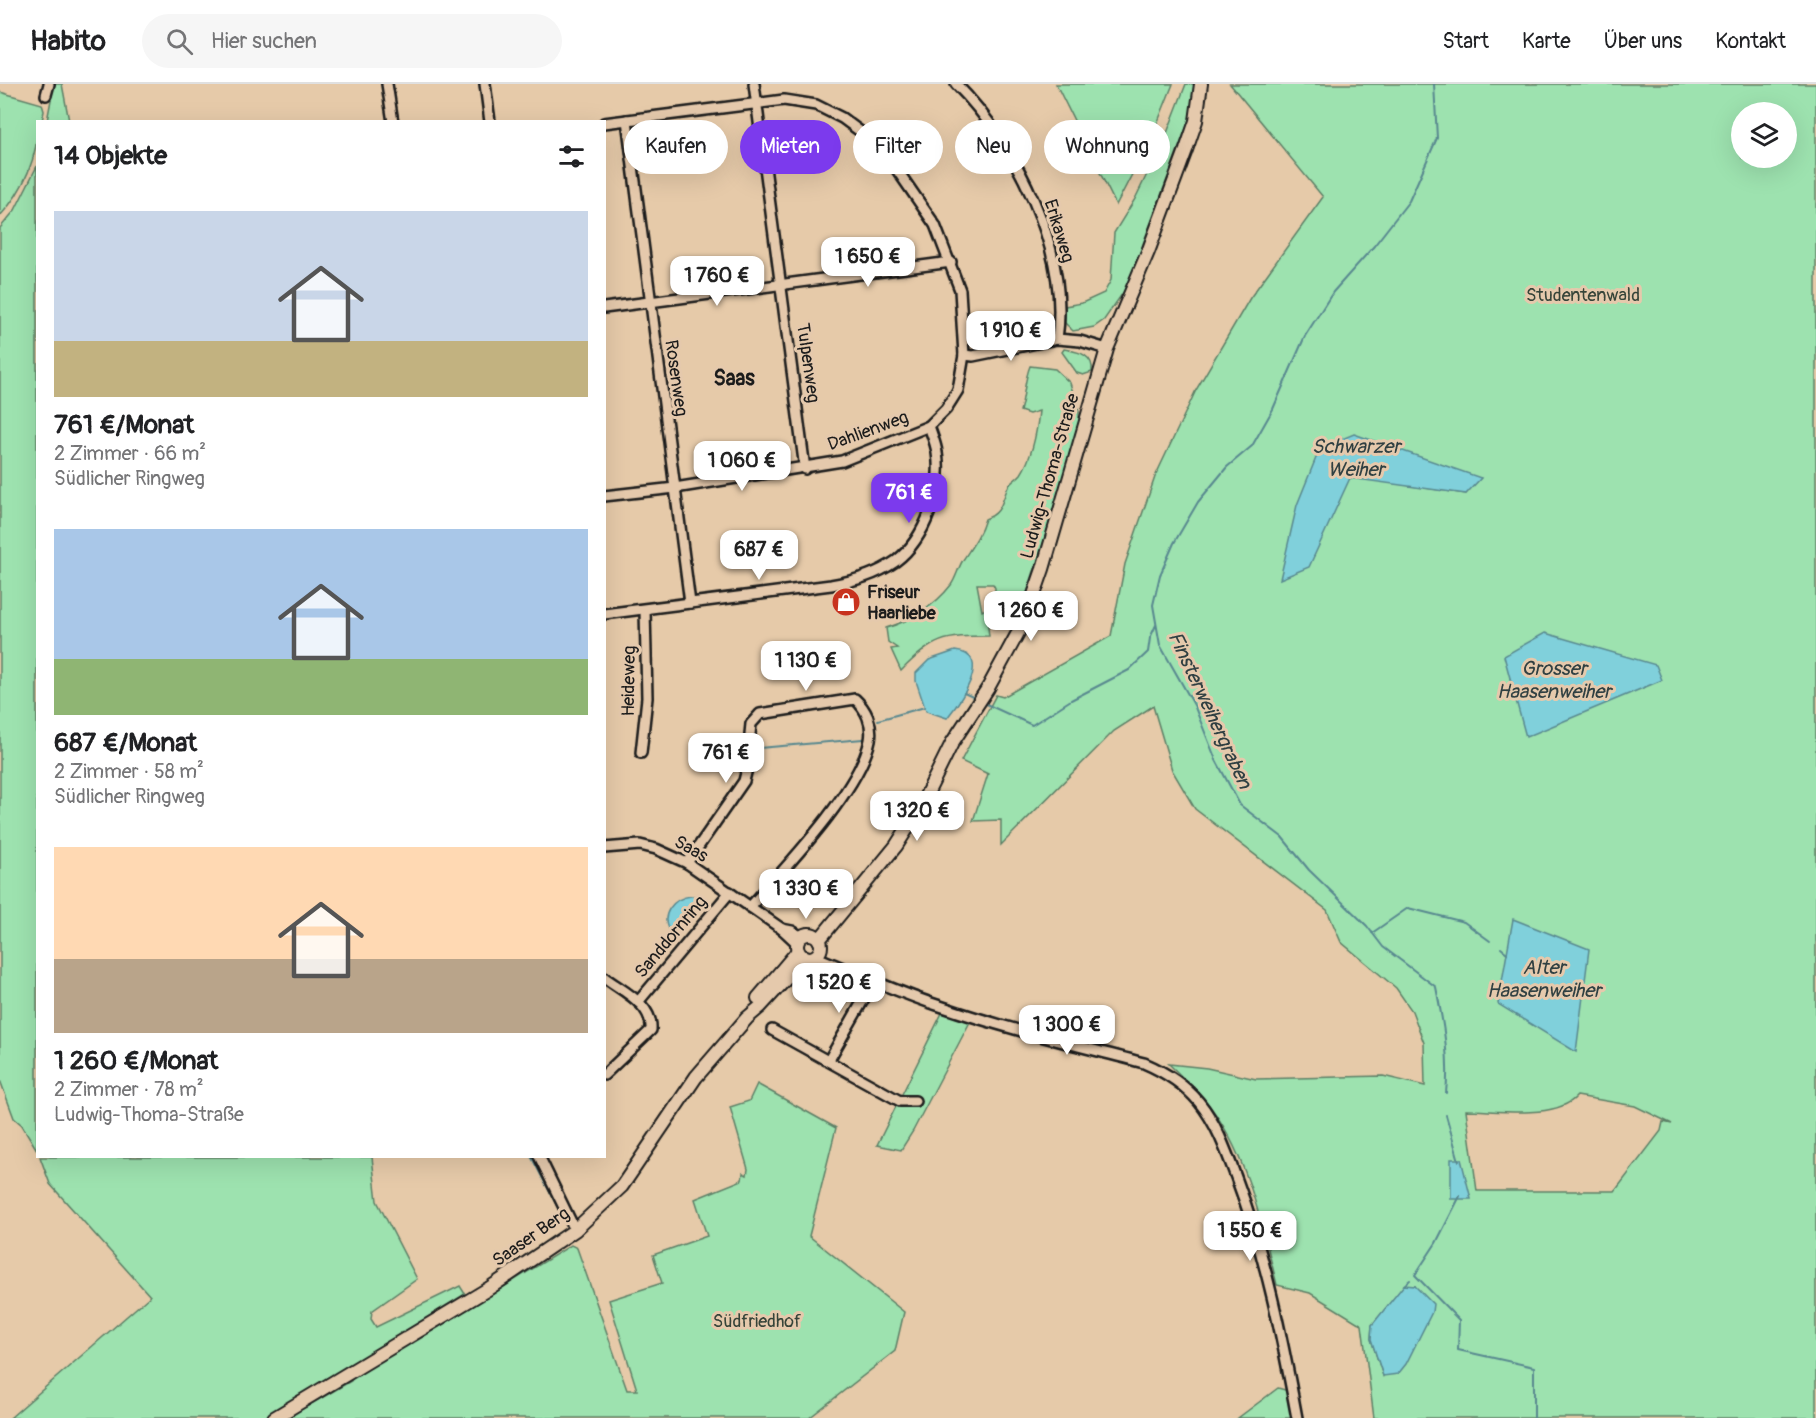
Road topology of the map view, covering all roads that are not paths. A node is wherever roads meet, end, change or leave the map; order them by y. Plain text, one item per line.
1 (49, 84) edge
2 (387, 84) edge
3 (484, 84) edge
4 (754, 84) edge
5 (956, 84) edge
6 (1201, 84) edge
7 (46, 95) dead end
8 (756, 102) junction
9 (393, 120) edge
10 (490, 120) edge
11 (624, 120) edge
12 (627, 120) edge
13 (606, 123) edge
14 (634, 174) edge
15 (951, 262) junction
16 (781, 285) junction
17 (650, 303) junction
18 (606, 308) edge
19 (1057, 339) junction
20 (1107, 349) junction
21 (964, 356) junction
22 (929, 426) junction
23 (806, 469) junction
24 (675, 488) junction
25 (606, 496) edge
26 (690, 603) junction
27 (645, 610) junction
28 (606, 614) edge
29 (641, 753) dead end
30 (606, 848) edge
31 (687, 862) junction
32 (730, 892) junction
33 (750, 907) junction
34 (807, 945) junction
35 (606, 980) edge
36 (874, 981) junction
37 (638, 1002) junction
38 (772, 1030) dead end
39 (829, 1060) junction
40 (606, 1073) edge
41 (915, 1101) dead end
42 (540, 1158) edge
43 (575, 1230) junction
44 (274, 1418) edge
45 (1297, 1418) edge

1 - 7 street
2 - 9 street
3 - 10 street
4 - 8 street, Tulpenweg
5 - 19 street, Erikaweg
6 - 20 street, Ludwig-Thoma-Straße
8 - 12 street
8 - 15 street
8 - 16 street, Tulpenweg
11 - 13 street
14 - 17 street, Rosenweg
15 - 16 street
15 - 21 street
16 - 17 street
16 - 23 street, Tulpenweg
17 - 18 street
17 - 24 street, Rosenweg
19 - 20 street
19 - 21 street
20 - 34 street, Ludwig-Thoma-Straße
21 - 22 street
22 - 23 street, Dahlienweg
22 - 26 street
23 - 24 street, Dahlienweg
24 - 25 street, Dahlienweg
24 - 26 street, Rosenweg
26 - 27 street
27 - 28 street
27 - 29 street, Heideweg
30 - 31 street, Saas
31 - 32 street, Saas
31 - 33 street
32 - 33 street, Saas
32 - 37 street, Sanddornring
33 - 34 street, Saas
34 - 36 street, Saas
34 - 43 street, Saaser Berg
35 - 37 street, Sanddornring
36 - 39 street
36 - 45 street, Saas
37 - 40 street, Sanddornring
38 - 39 street
39 - 41 street
42 - 43 street
43 - 44 street, Saaser Berg

